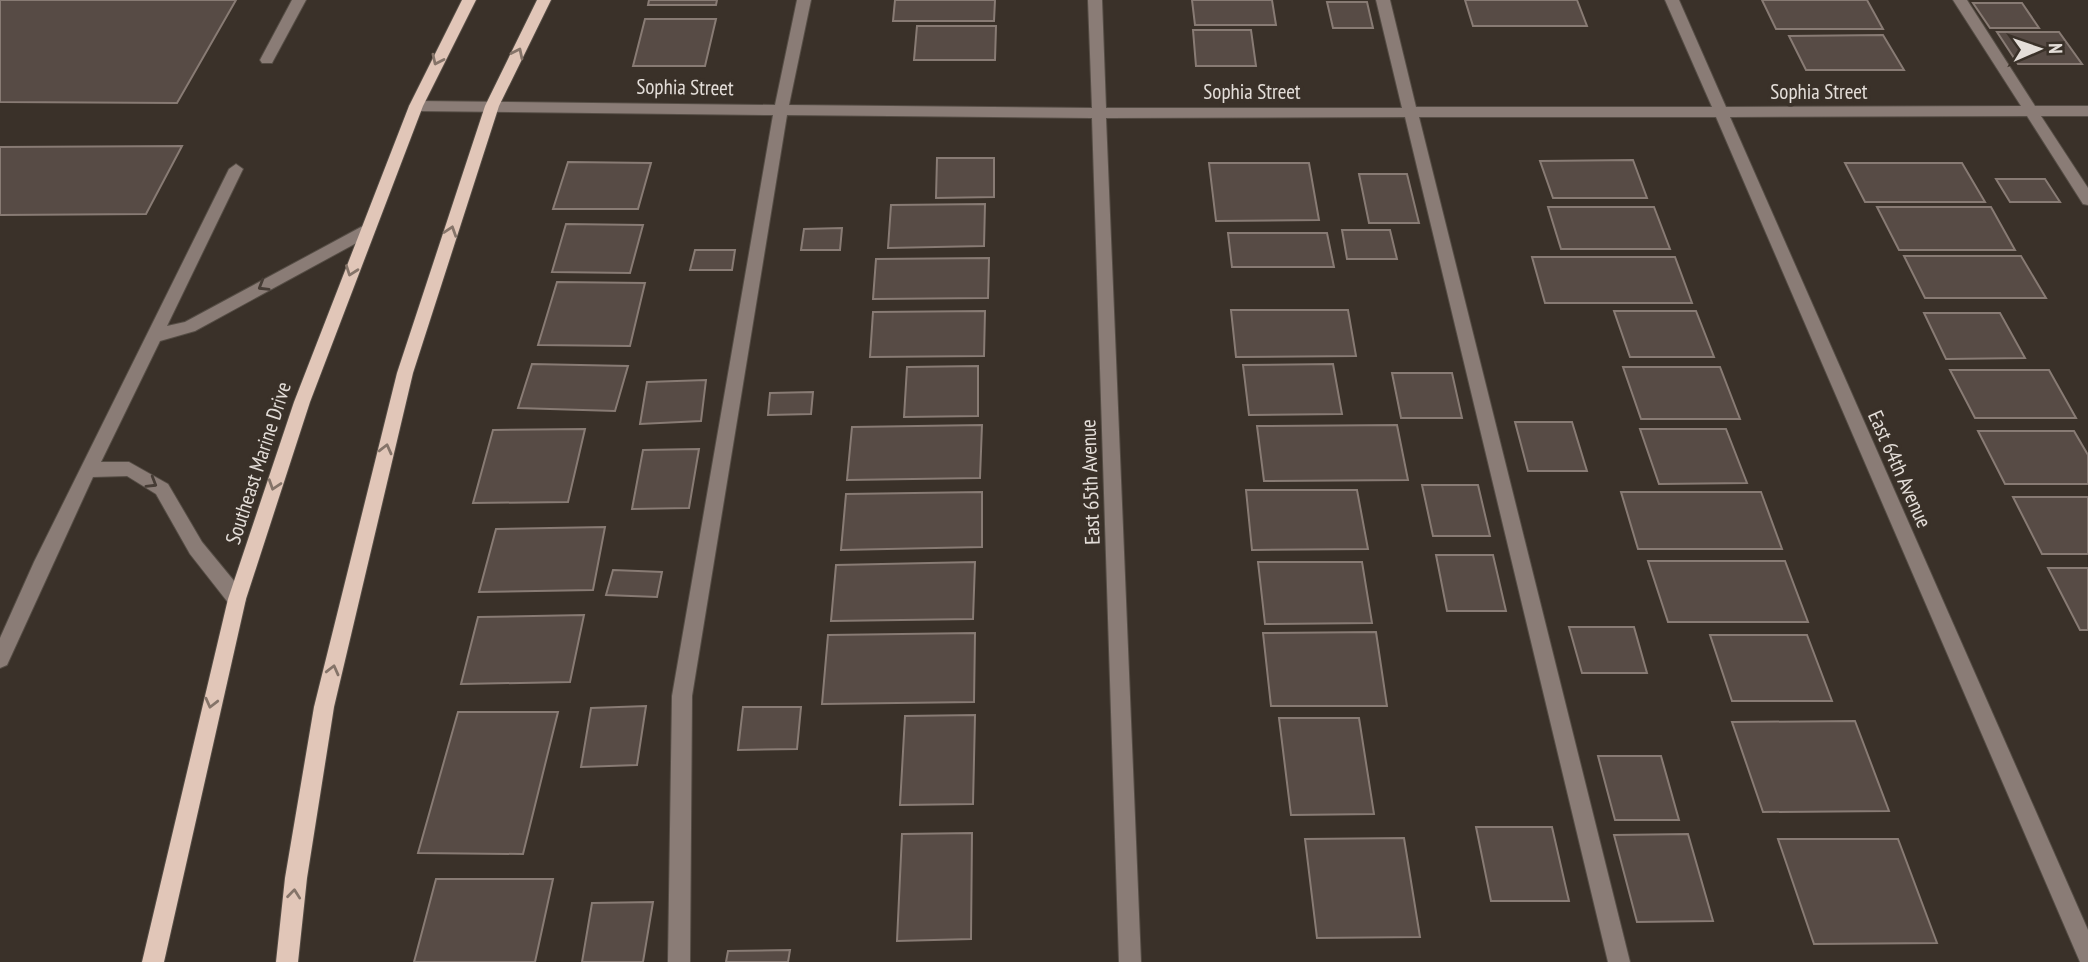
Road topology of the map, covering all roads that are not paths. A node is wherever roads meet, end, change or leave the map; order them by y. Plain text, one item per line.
1 (299, 0) edge
2 (469, 0) edge
3 (544, 0) edge
4 (804, 0) edge
5 (1095, 0) edge
6 (1383, 0) edge
7 (1672, 0) edge
8 (1960, 0) edge
9 (267, 60) dead end
10 (416, 106) junction
11 (492, 106) junction
12 (781, 109) junction
13 (1410, 111) junction
14 (2088, 111) edge
15 (1720, 112) junction
16 (2031, 112) junction
17 (1099, 113) junction
18 (236, 169) dead end
19 (2088, 200) edge
20 (366, 231) junction
21 (154, 336) junction
22 (88, 470) junction
23 (237, 599) junction
24 (0, 659) edge
25 (2088, 955) edge
26 (153, 962) edge
27 (287, 962) edge
28 (679, 962) edge
29 (1130, 962) edge
30 (1619, 962) edge

1 - 9 street
2 -> 10 main road, Southeast Marine Drive
11 -> 3 main road
4 - 12 street
5 - 17 street, East 65th Avenue
6 - 13 street
7 - 15 street, East 64th Avenue
8 - 16 street
10 - 11 street, Sophia Street
10 - 20 main road, Southeast Marine Drive
11 - 12 street, Sophia Street
27 -> 11 main road
12 - 17 street, Sophia Street
12 - 28 street
13 - 15 street, Sophia Street
13 - 17 street, Sophia Street
13 - 30 street
14 - 16 street, Sophia Street
15 - 16 street, Sophia Street
15 - 25 street, East 64th Avenue
16 - 19 street
17 - 29 street, East 65th Avenue
18 - 21 street
20 -> 21 street
20 -> 23 main road, Southeast Marine Drive
21 - 22 street
22 -> 23 street
22 - 24 street
23 -> 26 main road, Southeast Marine Drive

